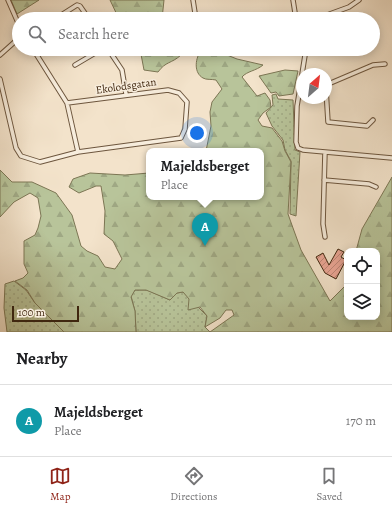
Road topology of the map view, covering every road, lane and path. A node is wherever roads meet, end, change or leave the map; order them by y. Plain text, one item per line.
1 (8, 0) edge
2 (194, 0) edge
3 (293, 0) edge
4 (359, 0) edge
5 (13, 12) edge
6 (66, 12) edge
7 (84, 12) edge
8 (195, 12) edge
9 (295, 12) edge
10 (335, 12) edge
11 (12, 44) edge
12 (0, 55) edge
13 (37, 56) edge
14 (90, 56) edge
15 (113, 56) edge
16 (305, 56) edge
17 (385, 64) dead end
18 (75, 65) dead end
19 (303, 68) edge
20 (0, 79) edge
21 (332, 82) edge
22 (126, 94) junction
23 (67, 103) junction
24 (296, 104) edge
25 (327, 104) edge
26 (373, 120) dead end
27 (78, 152) junction
28 (325, 152) junction
29 (392, 158) edge
30 (324, 180) junction
31 (376, 187) dead end
32 (325, 237) dead end

1 - 5 street
2 - 8 street
3 - 9 street
4 - 10 street
6 - 7 street
11 - 12 street
13 - 23 street
14 - 18 street
15 - 22 street
16 - 19 street
17 - 21 street
20 - 27 street
22 - 23 street, Ekolodsgatan
22 - 27 street, Ekolodsgatan
23 - 27 street
24 - 28 street
25 - 26 street
28 - 29 street
28 - 30 street
30 - 31 street
30 - 32 street

